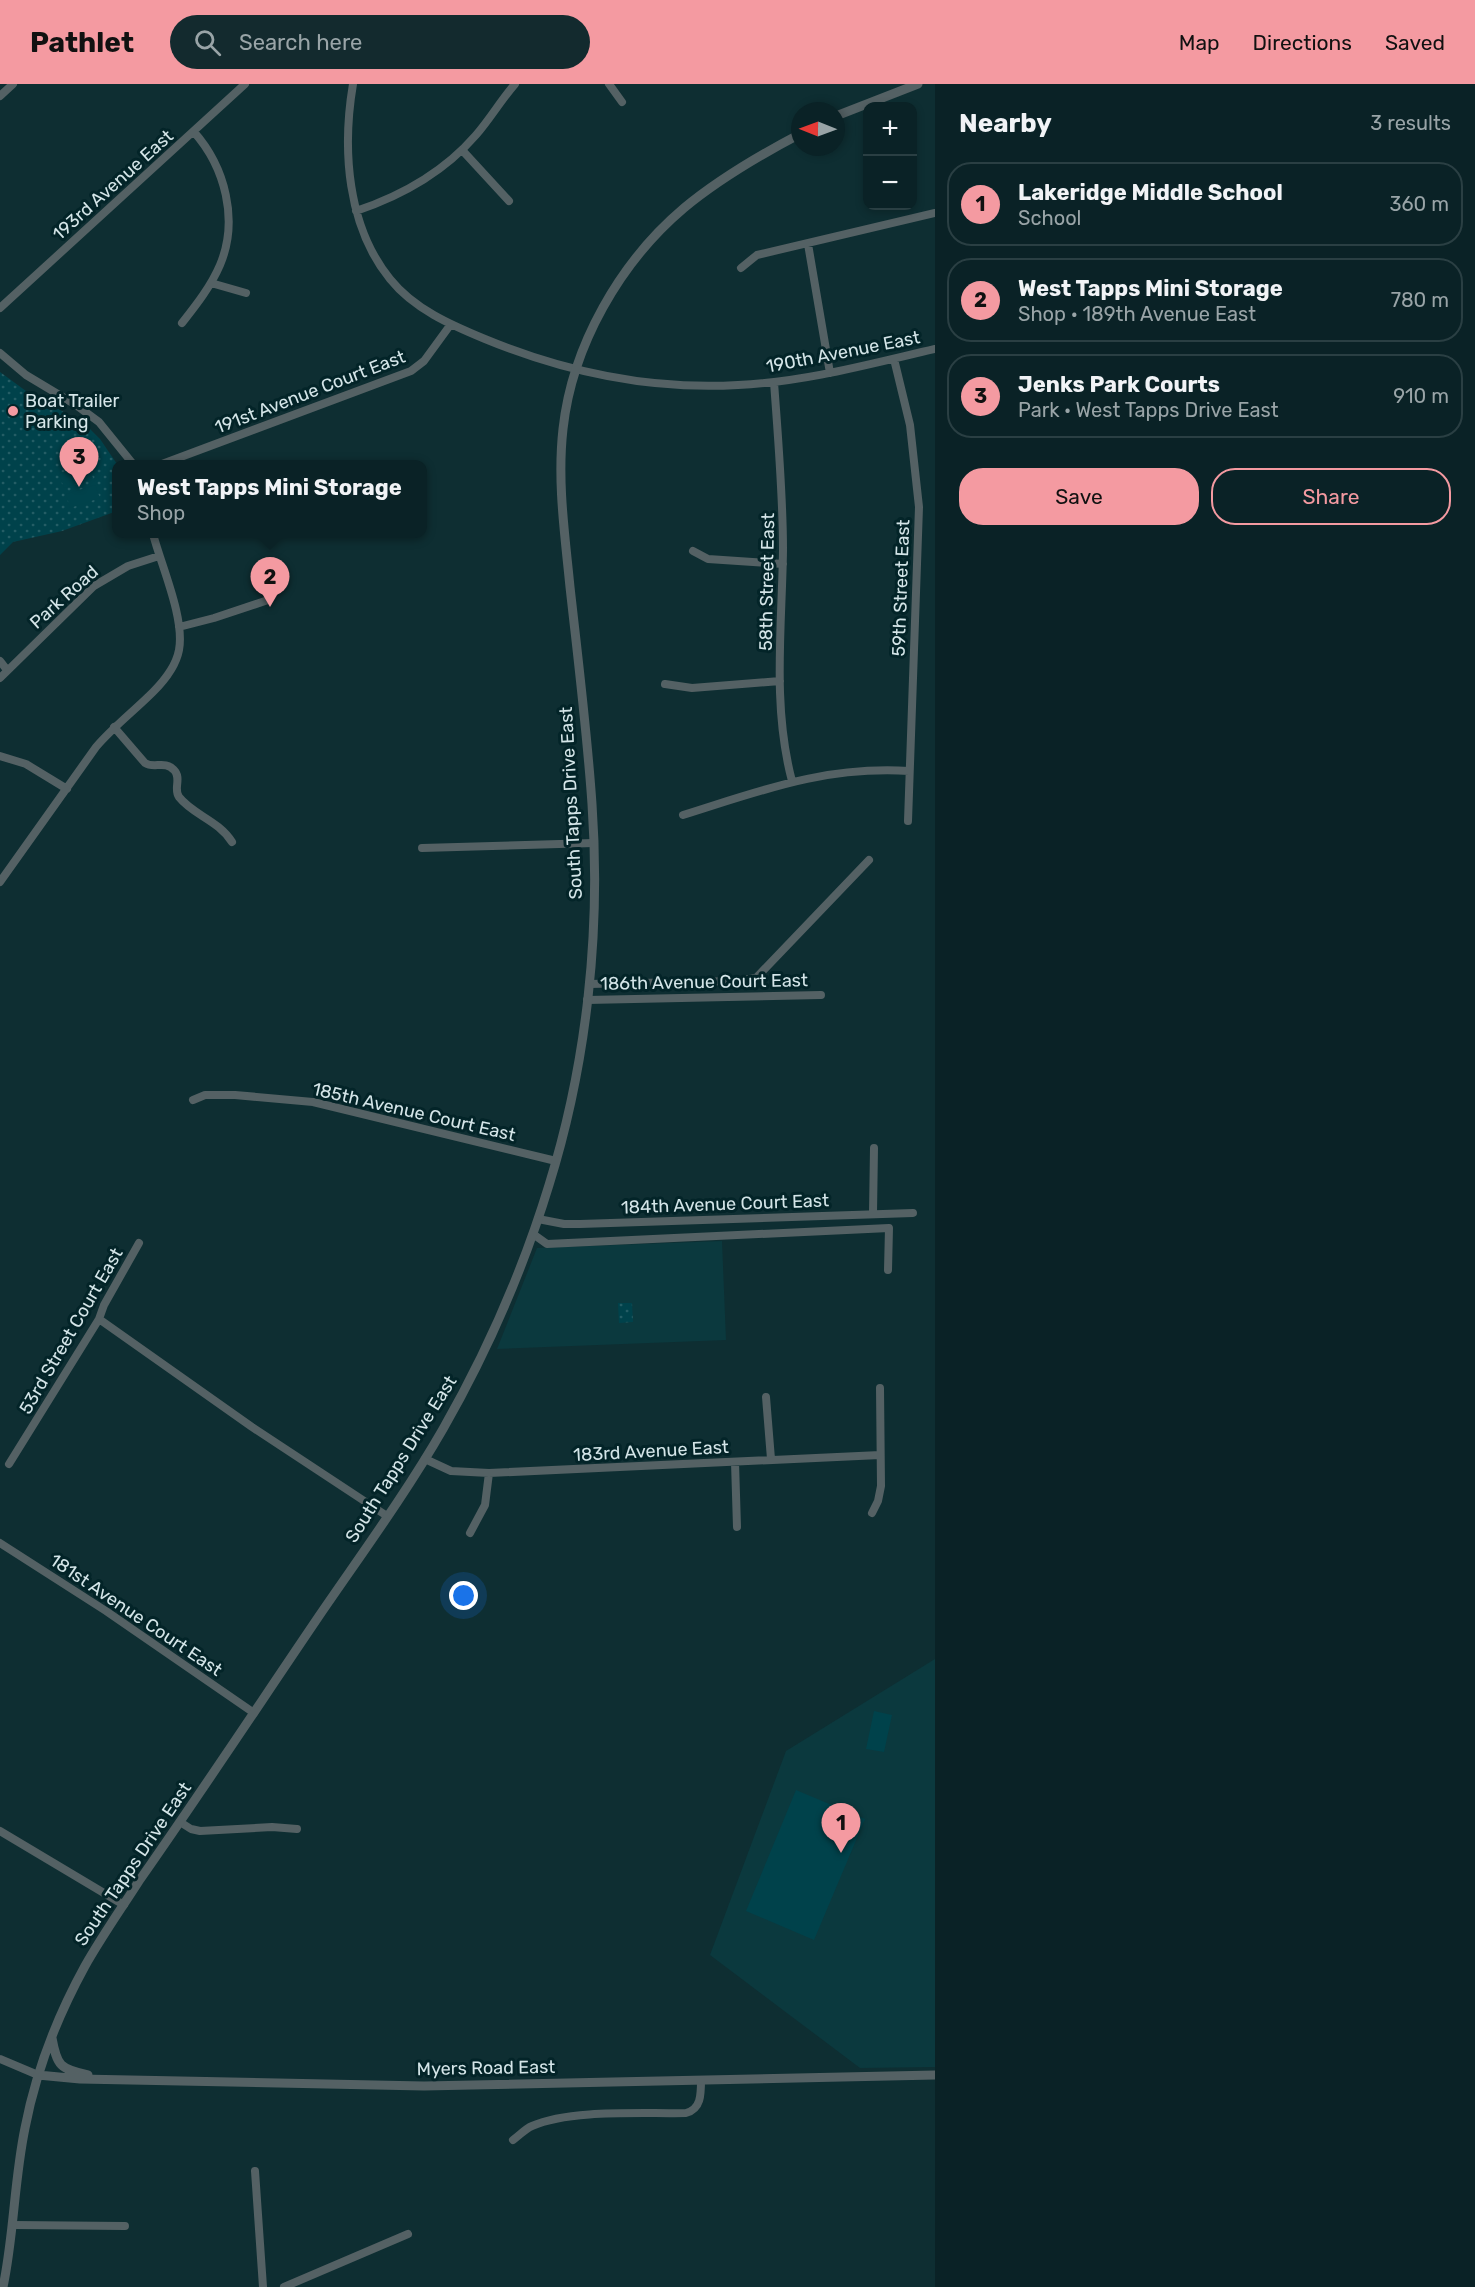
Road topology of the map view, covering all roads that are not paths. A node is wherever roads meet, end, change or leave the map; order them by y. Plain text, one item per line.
1 (12, 84) edge
2 (245, 84) edge
3 (353, 84) edge
4 (609, 84) edge
5 (918, 84) edge
6 (512, 85) edge
7 (0, 96) edge
8 (622, 102) dead end
9 (845, 112) edge
10 (194, 132) junction
11 (791, 139) edge
12 (462, 150) junction
13 (509, 201) dead end
14 (356, 211) junction
15 (935, 213) edge
16 (808, 244) junction
17 (741, 268) dead end
18 (211, 283) junction
19 (246, 293) dead end
20 (0, 308) edge
21 (182, 322) dead end
22 (451, 324) junction
23 (935, 349) edge
24 (0, 353) edge
25 (894, 359) junction
26 (577, 371) junction
27 (831, 373) junction
28 (774, 382) junction
29 (129, 460) edge
30 (175, 460) edge
31 (154, 538) edge
32 (693, 551) dead end
33 (159, 556) junction
34 (783, 564) junction
35 (268, 600) dead end
36 (179, 627) junction
37 (0, 661) edge
38 (7, 670) junction
39 (0, 678) edge
40 (780, 681) junction
41 (665, 684) dead end
42 (114, 727) junction
43 (0, 756) edge
44 (909, 771) junction
45 (792, 781) junction
46 (67, 789) junction
47 (683, 815) dead end
48 (908, 821) dead end
49 (232, 842) dead end
50 (594, 843) junction
51 (422, 848) dead end
52 (869, 860) dead end
53 (0, 882) edge
54 (589, 984) junction
55 (821, 994) dead end
56 (587, 1000) junction
57 (194, 1100) dead end
58 (874, 1148) dead end
59 (556, 1161) junction
60 (873, 1213) junction
61 (913, 1213) dead end
62 (538, 1219) junction
63 (533, 1234) junction
64 (139, 1244) dead end
65 (888, 1270) dead end
66 (99, 1319) junction
67 (880, 1389) dead end
68 (766, 1397) dead end
69 (880, 1455) junction
70 (425, 1459) junction
71 (771, 1460) junction
72 (735, 1462) junction
73 (9, 1464) dead end
74 (489, 1473) junction
75 (872, 1513) dead end
76 (387, 1516) junction
77 (737, 1527) dead end
78 (470, 1533) dead end
79 (0, 1543) edge
80 (254, 1713) junction
81 (180, 1822) junction
82 (297, 1829) dead end
83 (0, 1831) edge
84 (124, 1905) junction
85 (52, 2037) junction
86 (0, 2059) edge
87 (38, 2075) junction
88 (935, 2075) edge
89 (105, 2080) junction
90 (701, 2080) junction
91 (513, 2140) dead end
92 (255, 2171) dead end
93 (13, 2225) junction
94 (125, 2226) dead end
95 (408, 2234) dead end
96 (3, 2287) edge
97 (263, 2287) edge
98 (284, 2287) edge

1 - 7 street
2 - 10 street, 193rd Avenue East
3 - 14 street, 190th Avenue East
4 - 8 street
5 - 9 street
6 - 12 street
10 - 18 street
10 - 20 street, 193rd Avenue East
11 - 26 street, South Tapps Drive East
12 - 13 street
12 - 14 street
14 - 22 street, 190th Avenue East
15 - 16 street
16 - 17 street
16 - 27 street
18 - 19 street
18 - 21 street
22 - 26 street, 190th Avenue East
22 - 30 street, 191st Avenue Court East
23 - 25 street, 190th Avenue East
24 - 29 street
25 - 27 street, 190th Avenue East
25 - 44 street, 59th Street East
26 - 28 street, 190th Avenue East
26 - 50 street, South Tapps Drive East
27 - 28 street, 190th Avenue East
28 - 34 street, 58th Street East
31 - 33 street
32 - 34 street
33 - 36 street
33 - 38 street, Park Road
34 - 40 street, 58th Street East
35 - 36 street
36 - 42 street
37 - 38 street
38 - 39 street, Park Road
40 - 41 street
40 - 45 street, 58th Street East
42 - 46 street
42 - 49 street
43 - 46 street
44 - 45 street
44 - 48 street, 59th Street East
45 - 47 street
46 - 53 street
50 - 51 street
50 - 54 street, South Tapps Drive East
52 - 54 street, 186th Avenue Court East
54 - 56 street, South Tapps Drive East
55 - 56 street, 186th Avenue Court East
56 - 59 street, South Tapps Drive East
57 - 59 street, 185th Avenue Court East
58 - 60 street
59 - 62 street, South Tapps Drive East
60 - 61 street, 184th Avenue Court East
60 - 62 street, 184th Avenue Court East
62 - 63 street, South Tapps Drive East
63 - 65 street
63 - 70 street, South Tapps Drive East
64 - 66 street, 53rd Street Court East
66 - 73 street, 53rd Street Court East
66 - 76 street
67 - 69 street
68 - 71 street
69 - 71 street, 183rd Avenue East
69 - 75 street
70 - 74 street, 183rd Avenue East
70 - 76 street, South Tapps Drive East
71 - 72 street, 183rd Avenue East
72 - 74 street, 183rd Avenue East
72 - 77 street
74 - 78 street
76 - 80 street, South Tapps Drive East
79 - 80 street, 181st Avenue Court East
80 - 81 street, South Tapps Drive East
81 - 82 street
81 - 84 street, South Tapps Drive East
83 - 84 street
84 - 85 street, South Tapps Drive East
85 - 87 street, South Tapps Drive East
85 - 89 street
86 - 87 street
87 - 89 street, Myers Road East
87 - 93 street, South Tapps Drive East
88 - 90 street, Myers Road East
89 - 90 street, Myers Road East
90 - 91 street
92 - 97 street
93 - 94 street
93 - 96 street, South Tapps Drive East
95 - 98 street

